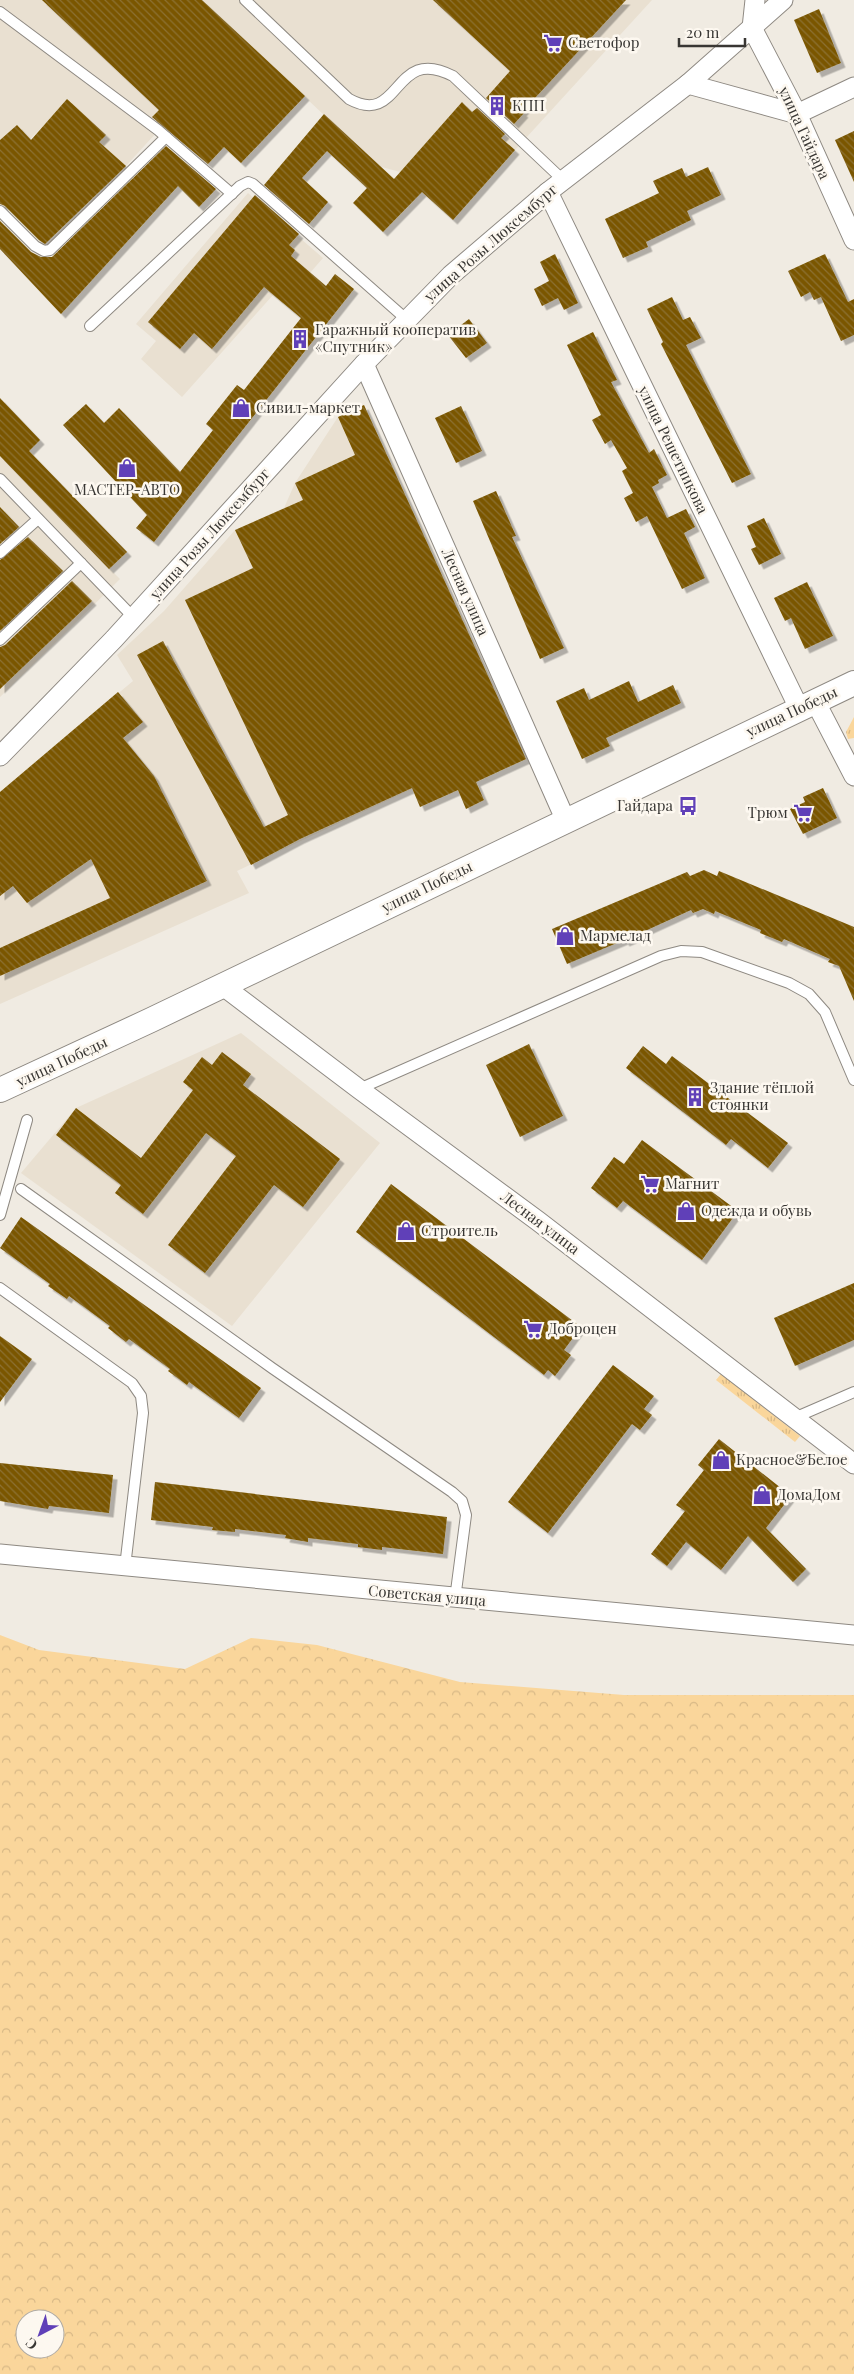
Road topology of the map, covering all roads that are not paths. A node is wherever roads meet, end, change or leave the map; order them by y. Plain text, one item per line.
1 (245, 0) edge
2 (755, 0) edge
3 (783, 0) edge
4 (0, 12) edge
5 (752, 28) junction
6 (688, 84) junction
7 (854, 87) edge
8 (797, 114) junction
9 (166, 137) junction
10 (563, 180) junction
11 (548, 192) junction
12 (232, 194) junction
13 (0, 211) edge
14 (854, 240) edge
15 (406, 319) junction
16 (90, 326) dead end
17 (364, 364) junction
18 (0, 479) edge
19 (38, 518) junction
20 (0, 554) edge
21 (81, 563) junction
22 (134, 618) junction
23 (0, 640) edge
24 (854, 683) edge
25 (807, 705) junction
26 (0, 756) edge
27 (854, 776) edge
28 (566, 821) junction
29 (223, 986) junction
30 (854, 1080) edge
31 (359, 1089) junction
32 (0, 1090) edge
33 (27, 1120) dead end
34 (21, 1189) dead end
35 (0, 1215) edge
36 (0, 1288) edge
37 (854, 1392) edge
38 (794, 1418) junction
39 (854, 1464) edge
40 (0, 1554) edge
41 (125, 1567) junction
42 (455, 1599) junction
43 (854, 1635) edge

1 - 10 lane
2 - 5 street
3 - 5 street, улица Розы Люксембург
4 - 9 lane
5 - 6 street, улица Розы Люксембург
5 - 8 street, улица Гайдара
6 - 8 street
6 - 10 street, улица Розы Люксембург
7 - 8 street
8 - 14 street, улица Гайдара
9 - 12 lane
9 - 13 lane
10 - 11 street, улица Розы Люксембург
11 - 15 street, улица Розы Люксембург
11 - 25 street, улица Решетникова
12 - 15 lane
12 - 16 lane
15 - 17 street, улица Розы Люксембург
17 - 22 street, улица Розы Люксембург
17 - 28 street, Лесная улица
18 - 19 lane
19 - 20 lane
19 - 21 lane
21 - 22 lane
21 - 23 lane
22 - 26 street, улица Розы Люксембург
24 - 25 street, улица Победы
25 - 27 street
25 - 28 street, улица Победы
28 - 29 street, улица Победы
29 - 31 street, Лесная улица
29 - 32 street, улица Победы
30 - 31 lane
31 - 38 street, Лесная улица
33 - 35 lane
34 - 42 lane
36 - 41 lane
37 - 38 lane
38 - 39 street, Лесная улица
40 - 41 street, Советская улица
41 - 42 street, Советская улица
42 - 43 street, Советская улица

